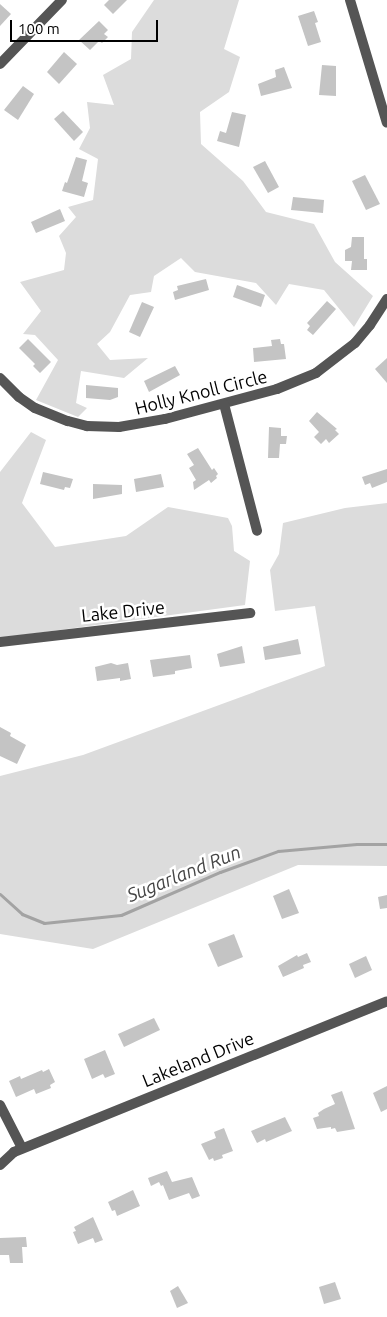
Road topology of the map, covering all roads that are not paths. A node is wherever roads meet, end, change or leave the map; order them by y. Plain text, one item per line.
1 (62, 0) edge
2 (350, 0) edge
3 (0, 64) edge
4 (387, 123) edge
5 (387, 299) edge
6 (0, 378) edge
7 (224, 404) junction
8 (257, 531) dead end
9 (250, 613) dead end
10 (0, 642) edge
11 (387, 1002) edge
12 (0, 1105) edge
13 (22, 1148) junction
14 (0, 1165) edge

1 - 3 street
2 - 4 street
5 - 7 street, Holly Knoll Circle
6 - 7 street, Holly Knoll Circle
7 - 8 street
9 - 10 street, Lake Drive
11 - 13 street, Lakeland Drive
12 - 13 street
13 - 14 street, Lakeland Drive

